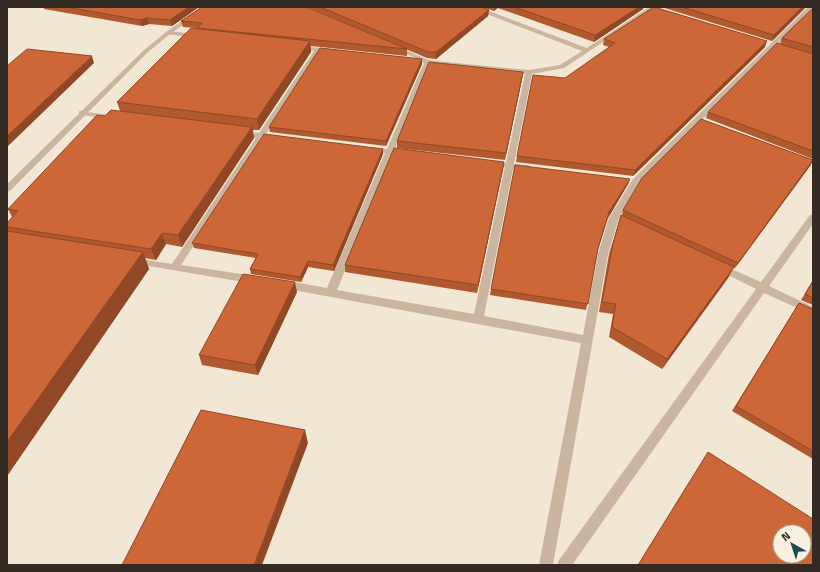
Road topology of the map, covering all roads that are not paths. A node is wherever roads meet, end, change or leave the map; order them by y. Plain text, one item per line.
1 (206, 7) edge
2 (472, 7) edge
3 (812, 7) edge
4 (652, 8) edge
5 (168, 33) junction
6 (207, 38) edge
7 (384, 43) edge
8 (294, 47) edge
9 (318, 50) junction
10 (587, 50) junction
11 (341, 52) edge
12 (404, 58) edge
13 (428, 60) junction
14 (529, 72) junction
15 (82, 113) junction
16 (129, 119) edge
17 (231, 132) edge
18 (262, 136) junction
19 (284, 139) edge
20 (360, 148) edge
21 (390, 152) junction
22 (412, 154) edge
23 (480, 162) edge
24 (510, 166) junction
25 (534, 169) edge
26 (7, 189) edge
27 (813, 217) edge
28 (122, 259) edge
29 (707, 261) edge
30 (175, 267) junction
31 (764, 288) junction
32 (331, 292) junction
33 (813, 311) edge
34 (478, 318) junction
35 (587, 340) junction
36 (546, 565) edge
37 (564, 565) edge

1 - 5 street
2 - 10 street
3 - 35 street
4 - 10 street
5 - 6 street
5 - 15 street
7 - 13 street
8 - 9 street
9 - 11 street
9 - 18 street
10 - 14 street
12 - 13 street
13 - 14 street
13 - 21 street
14 - 24 street
15 - 16 street
15 - 26 street
17 - 18 street
18 - 19 street
18 - 30 street
20 - 21 street
21 - 22 street
21 - 32 street
23 - 24 street
24 - 25 street
24 - 34 street
27 - 31 street
28 - 30 street
29 - 31 street
30 - 32 street
31 - 33 street
31 - 37 street
32 - 34 street
34 - 35 street
35 - 36 street

